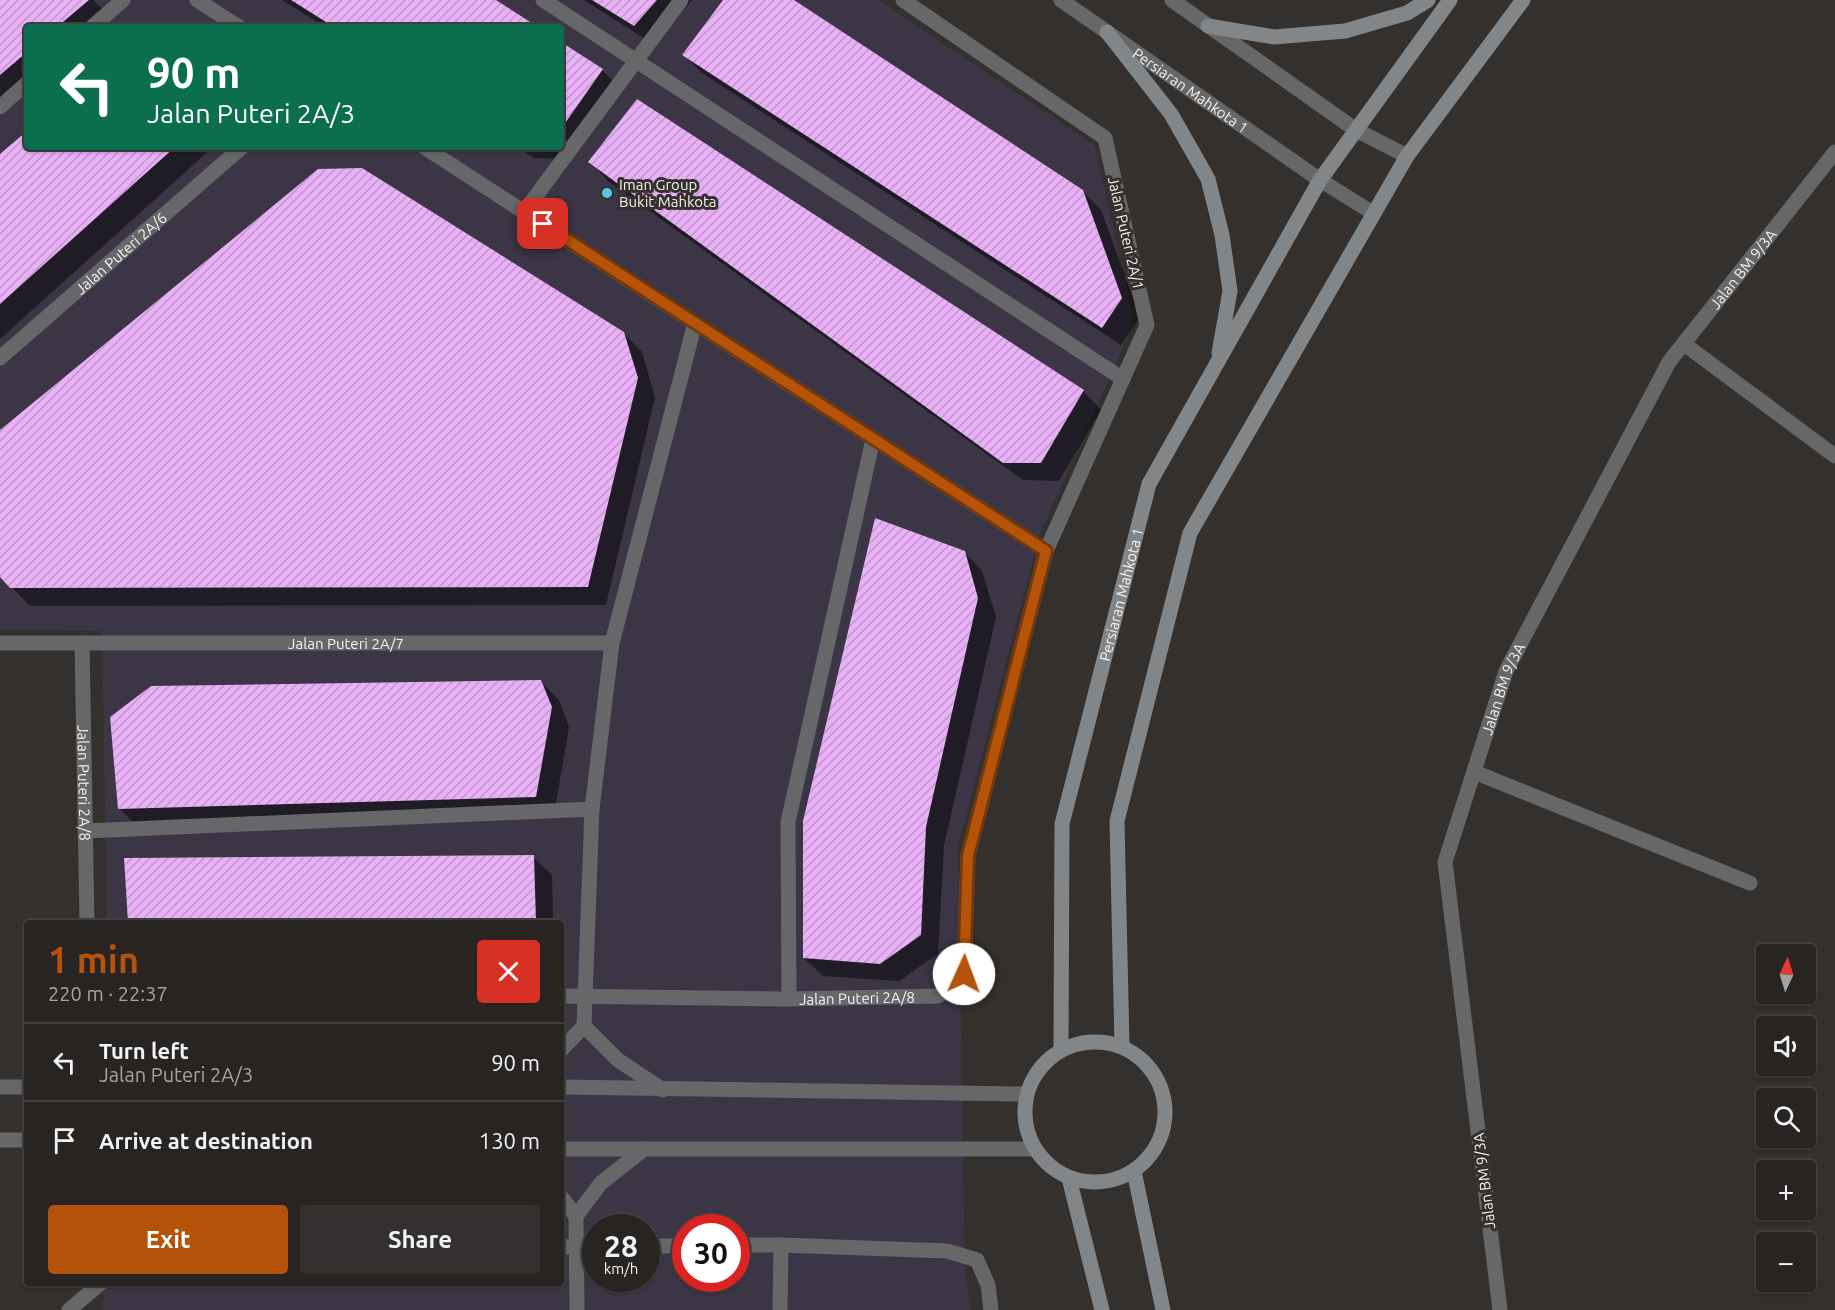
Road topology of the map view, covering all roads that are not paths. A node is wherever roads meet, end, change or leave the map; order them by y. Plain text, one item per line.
1 (123, 0) edge
2 (197, 0) edge
3 (543, 0) edge
4 (681, 0) edge
5 (903, 0) edge
6 (1061, 0) edge
7 (1172, 0) edge
8 (1428, 0) edge
9 (1450, 0) edge
10 (1523, 0) edge
11 (95, 24) edge
12 (234, 24) edge
13 (1208, 26) junction
14 (1107, 32) junction
15 (637, 62) junction
16 (24, 86) edge
17 (0, 107) edge
18 (1356, 130) junction
19 (239, 150) edge
20 (429, 150) edge
21 (1835, 152) edge
22 (1407, 156) junction
23 (1320, 180) junction
24 (524, 212) junction
25 (1373, 213) junction
26 (695, 323) junction
27 (1684, 344) junction
28 (0, 358) edge
29 (1216, 365) junction
30 (1123, 379) junction
31 (873, 439) junction
32 (1835, 456) edge
33 (1046, 551) junction
34 (0, 643) edge
35 (82, 643) junction
36 (612, 643) junction
37 (1474, 772) junction
38 (592, 809) junction
39 (86, 831) junction
40 (1750, 884) dead end
41 (87, 920) edge
42 (585, 995) junction
43 (564, 996) edge
44 (789, 999) junction
45 (584, 1026) junction
46 (1122, 1046) junction
47 (564, 1047) edge
48 (1061, 1049) junction
49 (0, 1087) edge
50 (24, 1087) edge
51 (564, 1087) edge
52 (663, 1090) junction
53 (1025, 1094) junction
54 (0, 1140) edge
55 (24, 1140) edge
56 (564, 1149) edge
57 (644, 1149) junction
58 (1034, 1149) junction
59 (1134, 1171) junction
60 (1069, 1178) junction
61 (564, 1201) edge
62 (576, 1216) junction
63 (750, 1245) edge
64 (781, 1245) junction
65 (577, 1246) junction
66 (582, 1246) edge
67 (564, 1247) edge
68 (97, 1286) edge
69 (69, 1310) edge
70 (577, 1310) edge
71 (780, 1310) edge
72 (991, 1310) edge
73 (1102, 1310) edge
74 (1163, 1310) edge
75 (1500, 1310) edge

1 - 11 street
2 - 12 street
3 - 15 street
4 - 15 street
5 - 30 street, Jalan Puteri 2A/1
6 - 14 street, Persiaran Mahkota 1
7 - 13 street
8 - 13 main road
9 - 18 main road, Persiaran Mahkota 1
10 - 22 main road
13 - 18 street
14 - 23 street, Persiaran Mahkota 1
14 - 29 main road
15 - 24 street
15 - 30 street
16 - 17 street
18 - 22 street
18 - 23 main road, Persiaran Mahkota 1
19 - 28 street, Jalan Puteri 2A/6
20 - 24 street
21 - 27 street, Jalan BM 9/3A
22 - 25 main road
23 - 25 street, Persiaran Mahkota 1
23 - 29 main road, Persiaran Mahkota 1
24 - 26 street
25 - 46 main road
26 - 31 street
26 - 36 street
27 - 32 street
27 - 37 street, Jalan BM 9/3A
29 - 48 main road, Persiaran Mahkota 1
30 - 33 street, Jalan Puteri 2A/1
31 - 33 street
31 - 44 street
33 - 44 street, Jalan Puteri 2A/8
34 - 35 street, Jalan Puteri 2A/7
35 - 36 street, Jalan Puteri 2A/7
35 - 39 street, Jalan Puteri 2A/8
36 - 38 street
37 - 40 street
37 - 75 street, Jalan BM 9/3A
38 - 39 street
38 - 42 street
39 - 41 street, Jalan Puteri 2A/8
42 - 43 street, Jalan Puteri 2A/8
42 - 44 street, Jalan Puteri 2A/8
42 - 45 street
45 - 47 street
45 - 52 street
46 - 48 main road
46 - 59 main road
48 - 53 main road
49 - 50 street
51 - 52 street
52 - 53 street
53 - 58 main road
54 - 55 street
56 - 57 street
57 - 58 street
57 - 62 street
58 - 60 main road
59 - 60 main road
59 - 74 main road
60 - 73 main road
61 - 62 street
62 - 65 street
63 - 64 street
64 - 71 street
64 - 72 street
65 - 66 street
65 - 67 street
65 - 70 street
68 - 69 street

